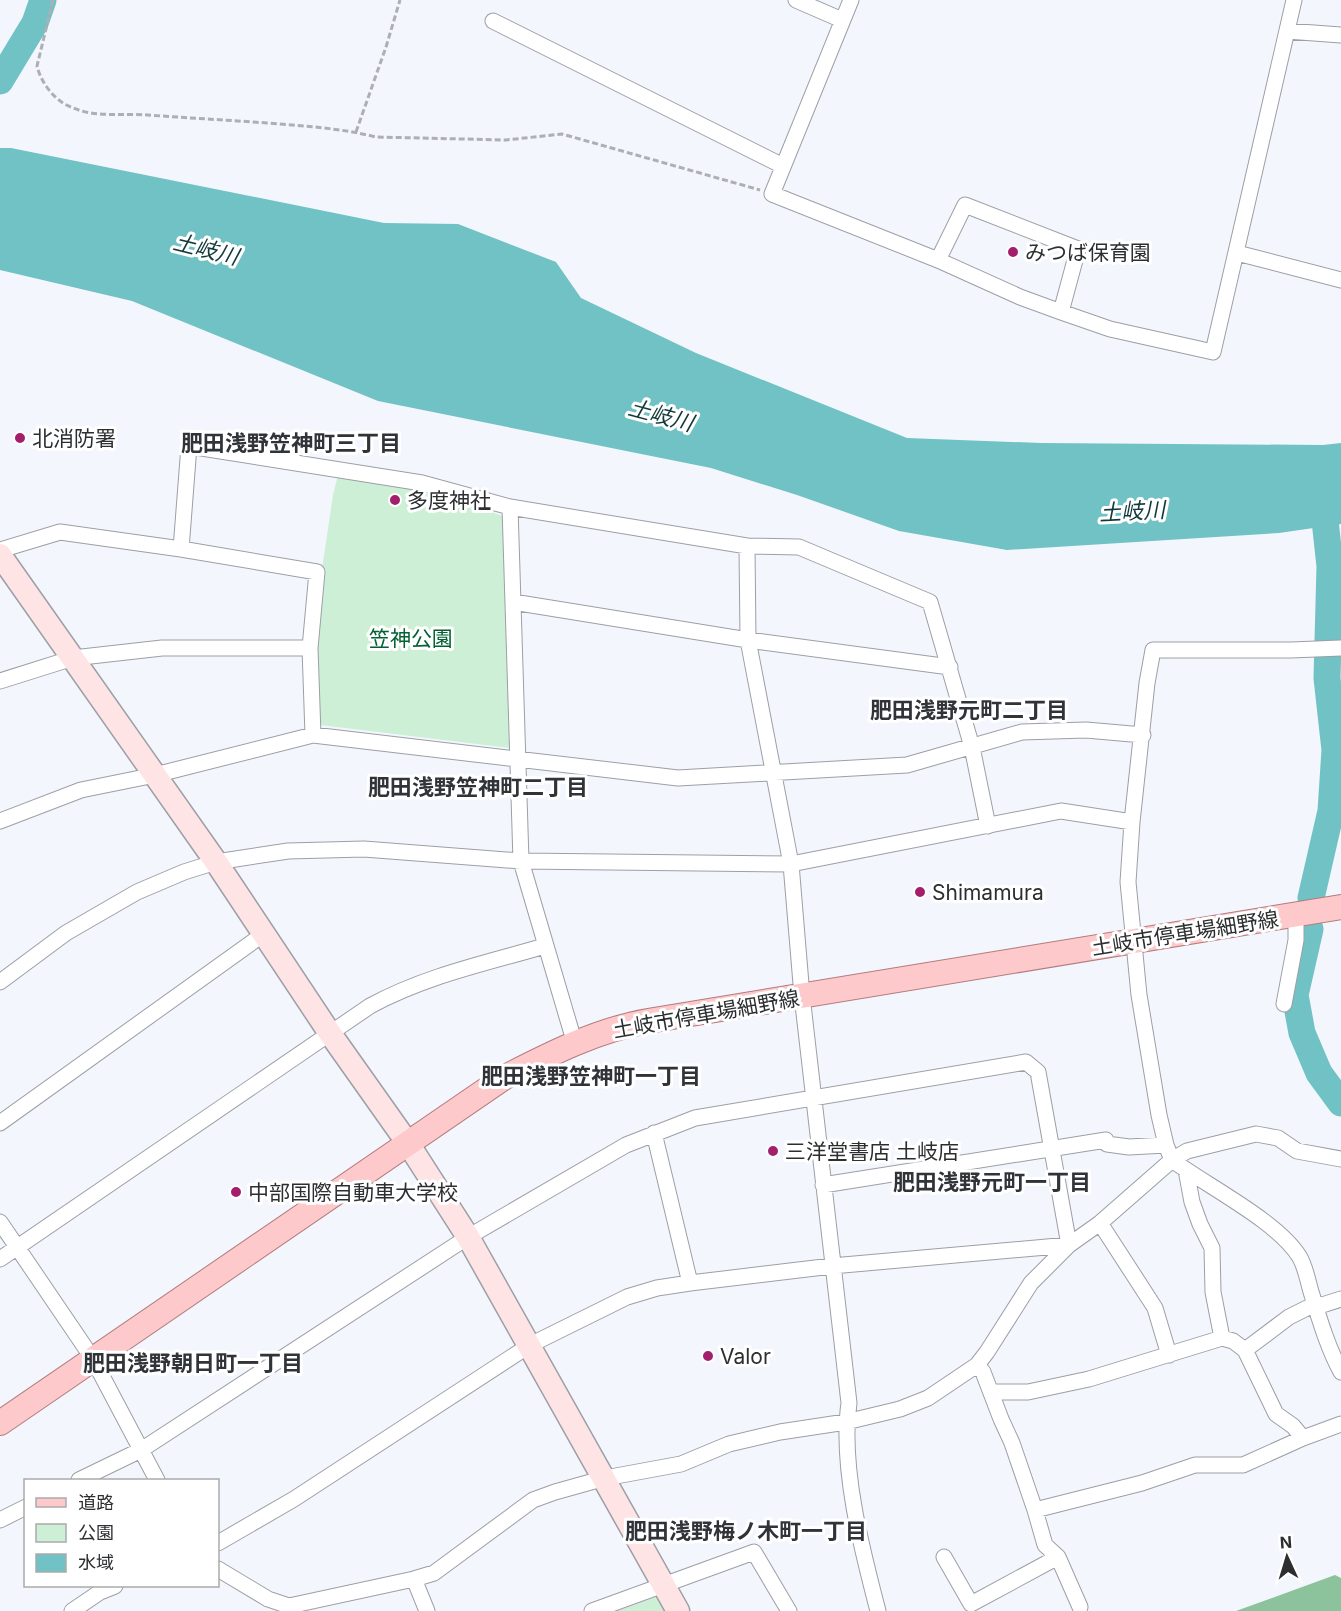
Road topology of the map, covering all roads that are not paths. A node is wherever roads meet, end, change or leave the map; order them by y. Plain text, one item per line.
1 (796, 0) edge
2 (851, 0) edge
3 (1294, 0) edge
4 (842, 20) junction
5 (493, 21) dead end
6 (1287, 31) junction
7 (1341, 35) edge
8 (783, 166) junction
9 (1237, 253) junction
10 (938, 260) junction
11 (1341, 280) edge
12 (1061, 312) junction
13 (510, 507) junction
14 (747, 546) junction
15 (181, 549) junction
16 (0, 550) edge
17 (0, 555) edge
18 (513, 602) junction
19 (748, 640) junction
20 (310, 648) junction
21 (1341, 648) edge
22 (73, 658) junction
23 (950, 667) junction
24 (0, 681) edge
25 (313, 735) junction
26 (1143, 735) junction
27 (972, 747) junction
28 (518, 759) junction
29 (773, 772) junction
30 (155, 775) junction
31 (0, 821) edge
32 (1132, 822) junction
33 (988, 826) junction
34 (520, 861) junction
35 (216, 862) junction
36 (791, 864) junction
37 (1341, 907) edge
38 (1296, 915) junction
39 (265, 933) junction
40 (1133, 942) junction
41 (545, 946) junction
42 (0, 982) edge
43 (802, 996) junction
44 (1284, 1004) dead end
45 (329, 1032) junction
46 (574, 1044) junction
47 (813, 1098) junction
48 (0, 1123) edge
49 (654, 1133) junction
50 (409, 1145) junction
51 (1166, 1145) junction
52 (1051, 1150) junction
53 (1341, 1159) edge
54 (1172, 1160) junction
55 (1186, 1170) junction
56 (823, 1185) junction
57 (0, 1222) edge
58 (1100, 1223) junction
59 (468, 1237) junction
60 (1069, 1245) junction
61 (17, 1247) junction
62 (0, 1259) edge
63 (832, 1266) junction
64 (690, 1283) junction
65 (1341, 1299) edge
66 (1315, 1306) junction
67 (1222, 1338) junction
68 (530, 1345) junction
69 (1245, 1350) junction
70 (1169, 1355) junction
71 (93, 1359) junction
72 (977, 1365) junction
73 (1341, 1372) edge
74 (991, 1392) junction
75 (846, 1422) junction
76 (0, 1423) edge
77 (1341, 1424) edge
78 (1303, 1438) junction
79 (141, 1450) junction
80 (605, 1478) junction
81 (81, 1479) edge
82 (156, 1479) edge
83 (24, 1508) edge
84 (1035, 1510) junction
85 (0, 1520) edge
86 (219, 1543) edge
87 (944, 1557) dead end
88 (1058, 1557) junction
89 (219, 1570) edge
90 (414, 1579) junction
91 (663, 1585) junction
92 (112, 1587) edge
93 (266, 1605) edge
94 (1080, 1607) dead end
95 (72, 1611) edge
96 (427, 1611) edge
97 (592, 1611) edge
98 (678, 1611) edge
99 (789, 1611) edge
100 (878, 1611) edge

1 - 4 street
2 - 4 street
3 - 6 street
4 - 8 street
5 - 8 street
6 - 7 street
6 - 9 street
8 - 10 street
9 - 11 street
9 - 12 street
10 - 12 street
10 - 12 street
13 - 14 street
13 - 15 street
13 - 18 street
14 - 19 street
14 - 23 street
15 - 16 street
15 - 20 street
17 - 22 street
18 - 19 street
18 - 28 street
19 - 23 street
19 - 29 street
20 - 22 street
20 - 25 street
21 - 26 street
22 - 24 street
22 - 30 street
23 - 27 street
25 - 28 street
25 - 30 street
26 - 27 street
26 - 32 street
27 - 29 street
27 - 33 street
28 - 29 street
28 - 34 street
29 - 36 street
30 - 31 street
30 - 35 street
32 - 33 street
32 - 40 street
33 - 36 street
34 - 35 street
34 - 36 street
34 - 41 street
35 - 39 street
35 - 42 street
36 - 43 street
37 - 38 main road, 土岐市停車場細野線
38 - 40 main road, 土岐市停車場細野線
38 - 44 street
39 - 45 street
39 - 48 street
40 - 43 main road, 土岐市停車場細野線
40 - 51 street
41 - 45 street
41 - 46 street
43 - 46 main road, 土岐市停車場細野線
43 - 47 street
45 - 50 street
45 - 61 street
46 - 50 main road, 土岐市停車場細野線
47 - 49 street
47 - 52 street
47 - 56 street
49 - 59 street
49 - 64 street
50 - 59 street
50 - 71 main road, 土岐市停車場細野線
51 - 52 street
51 - 54 street
52 - 56 street
52 - 60 street
53 - 54 street
54 - 55 street
54 - 58 street
55 - 66 street
55 - 67 street
56 - 63 street
57 - 61 street
58 - 60 street
58 - 70 street
59 - 68 street
59 - 79 street
60 - 63 street
60 - 72 street
61 - 62 street
61 - 71 street
63 - 64 street
63 - 75 street
64 - 68 street
65 - 66 street
66 - 69 street
66 - 73 street
67 - 69 street
67 - 70 street
68 - 80 street
68 - 86 street
69 - 78 street
70 - 74 street
71 - 76 main road, 土岐市停車場細野線
71 - 79 street
72 - 74 street
72 - 75 street
74 - 84 street
75 - 80 street
75 - 100 street
77 - 78 street
78 - 84 street
79 - 81 street
79 - 82 street
80 - 90 street
80 - 91 street
83 - 85 street
84 - 88 street
87 - 88 street
88 - 94 street
89 - 93 street
90 - 93 street
90 - 96 street
91 - 97 street
91 - 98 street
91 - 99 street
92 - 95 street

